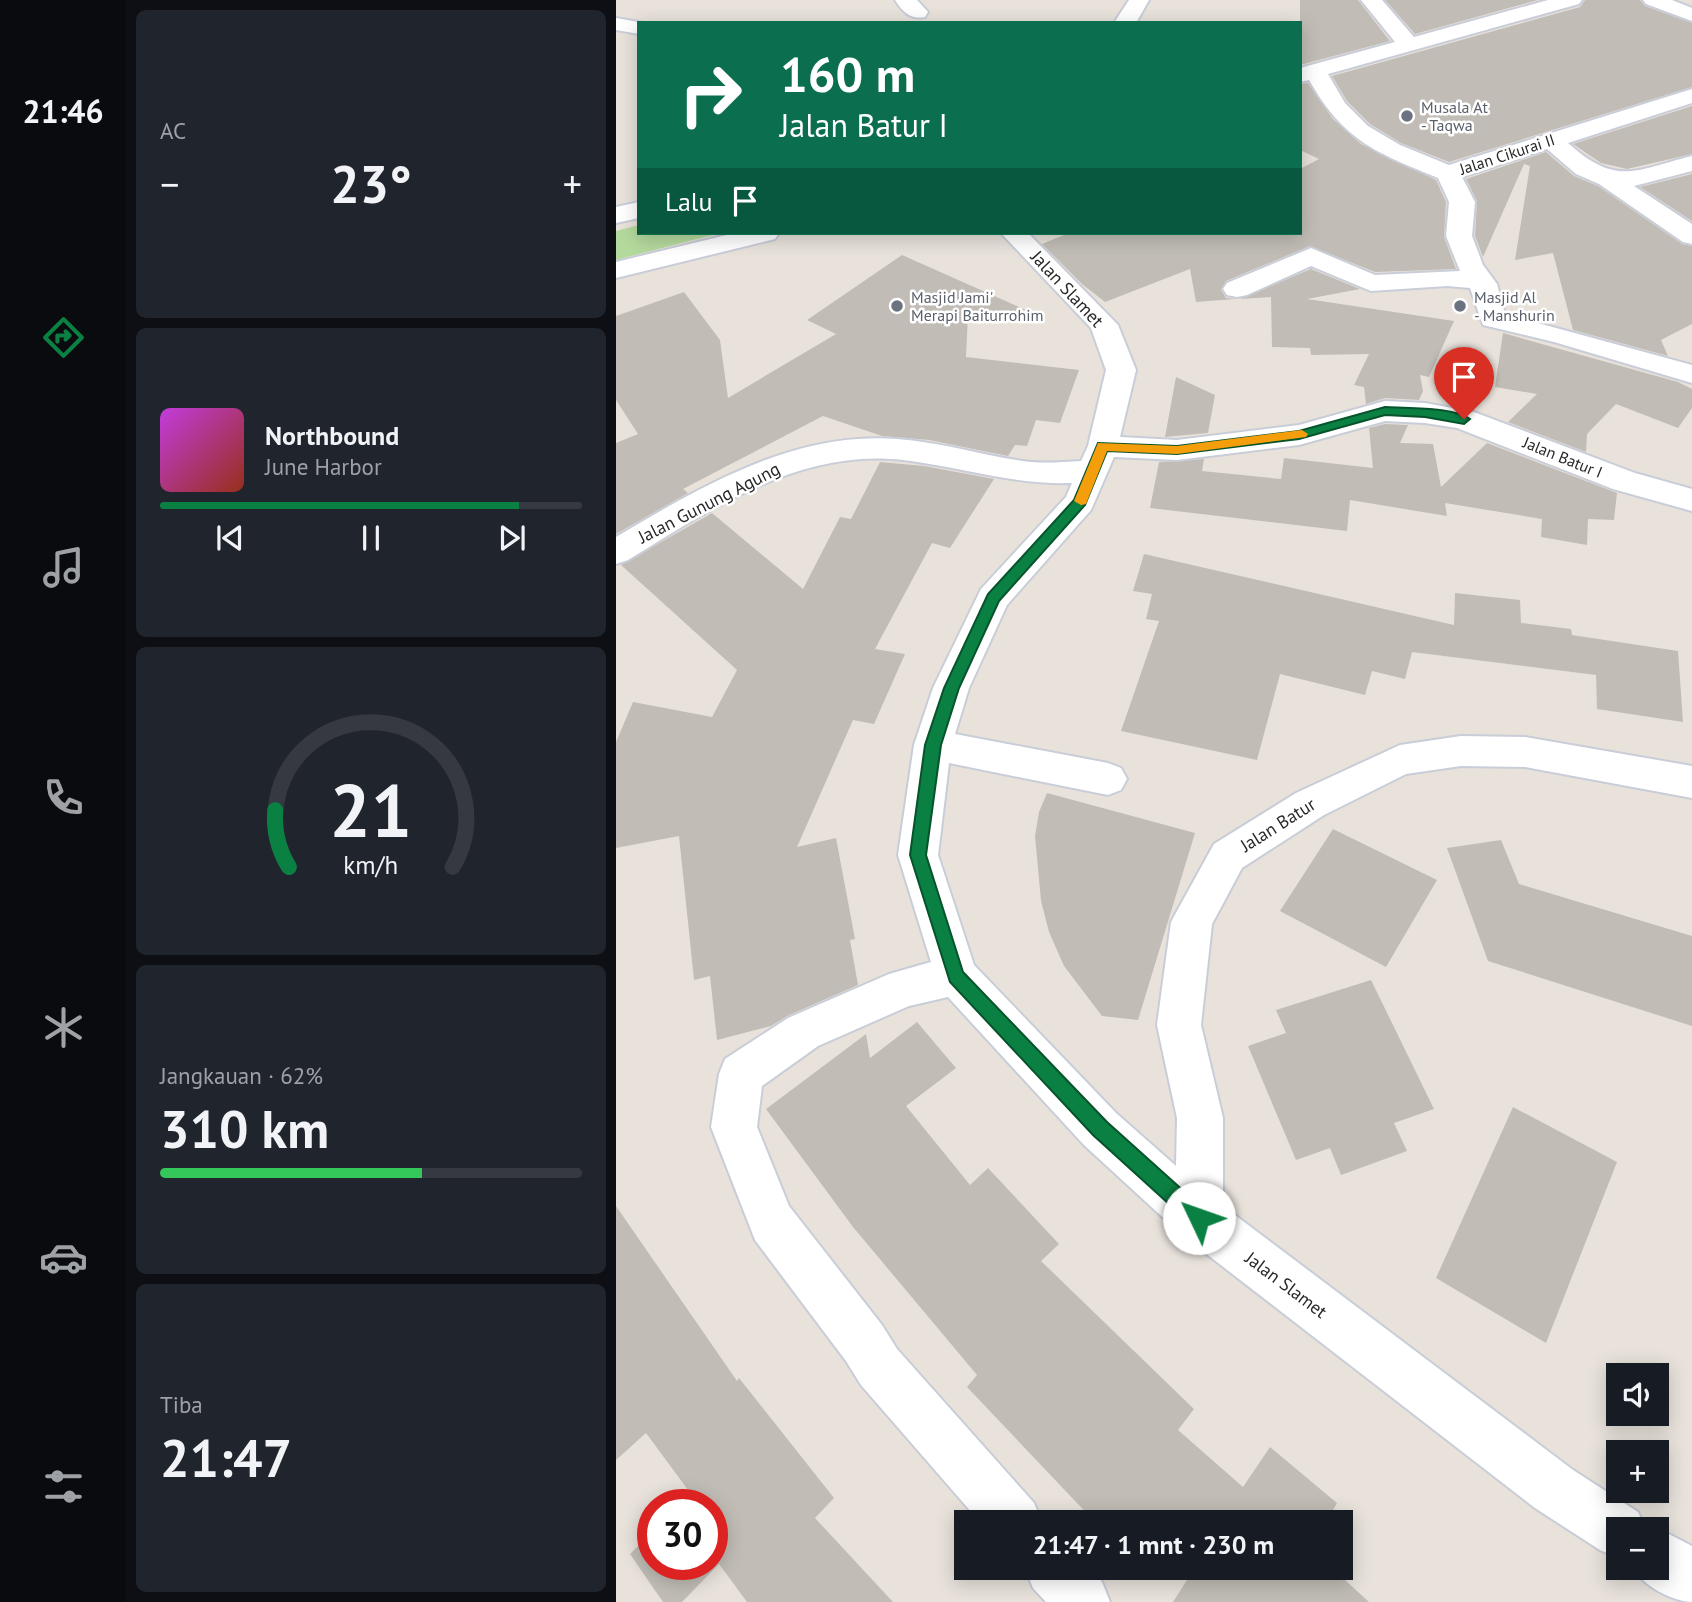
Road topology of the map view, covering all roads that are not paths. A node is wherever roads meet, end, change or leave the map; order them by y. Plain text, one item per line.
1 (1139, 0) edge
2 (1371, 0) edge
3 (1572, 0) edge
4 (1653, 0) edge
5 (1692, 15) edge
6 (1126, 21) edge
7 (616, 23) edge
8 (637, 28) edge
9 (1409, 45) junction
10 (1307, 73) edge
11 (1692, 96) edge
12 (1551, 141) junction
13 (1692, 163) edge
14 (1448, 173) junction
15 (1609, 180) junction
16 (637, 210) edge
17 (616, 215) edge
18 (758, 235) edge
19 (1030, 236) edge
20 (1692, 236) edge
21 (616, 270) edge
22 (1479, 280) junction
23 (1237, 289) dead end
24 (1692, 374) edge
25 (1098, 459) junction
26 (1692, 500) edge
27 (616, 552) edge
28 (933, 745) junction
29 (1108, 779) dead end
30 (1692, 782) edge
31 (956, 976) junction
32 (1199, 1218) junction
33 (1004, 1510) edge
34 (1606, 1523) edge
35 (1669, 1564) edge
36 (1692, 1578) edge
37 (1063, 1580) edge
38 (1082, 1602) edge

1 - 6 street
2 - 9 street
3 - 9 street
4 - 5 street
7 - 8 street
9 - 10 street
10 - 14 street, Jalan Cikurai II
11 - 12 street, Jalan Cikurai II
12 - 14 street, Jalan Cikurai II
12 - 15 street
13 - 15 street
14 - 22 street
15 - 20 street
16 - 17 street
18 - 21 street
19 - 25 street, Jalan Slamet
22 - 23 street
22 - 24 street
25 - 26 street, Jalan Batur I
25 - 27 street, Jalan Gunung Agung
25 - 28 street, Jalan Slamet
28 - 29 street
28 - 31 street, Jalan Slamet
30 - 32 street, Jalan Batur
31 - 32 street, Jalan Slamet
31 - 33 street
32 - 34 street, Jalan Slamet
35 - 36 street
37 - 38 street

